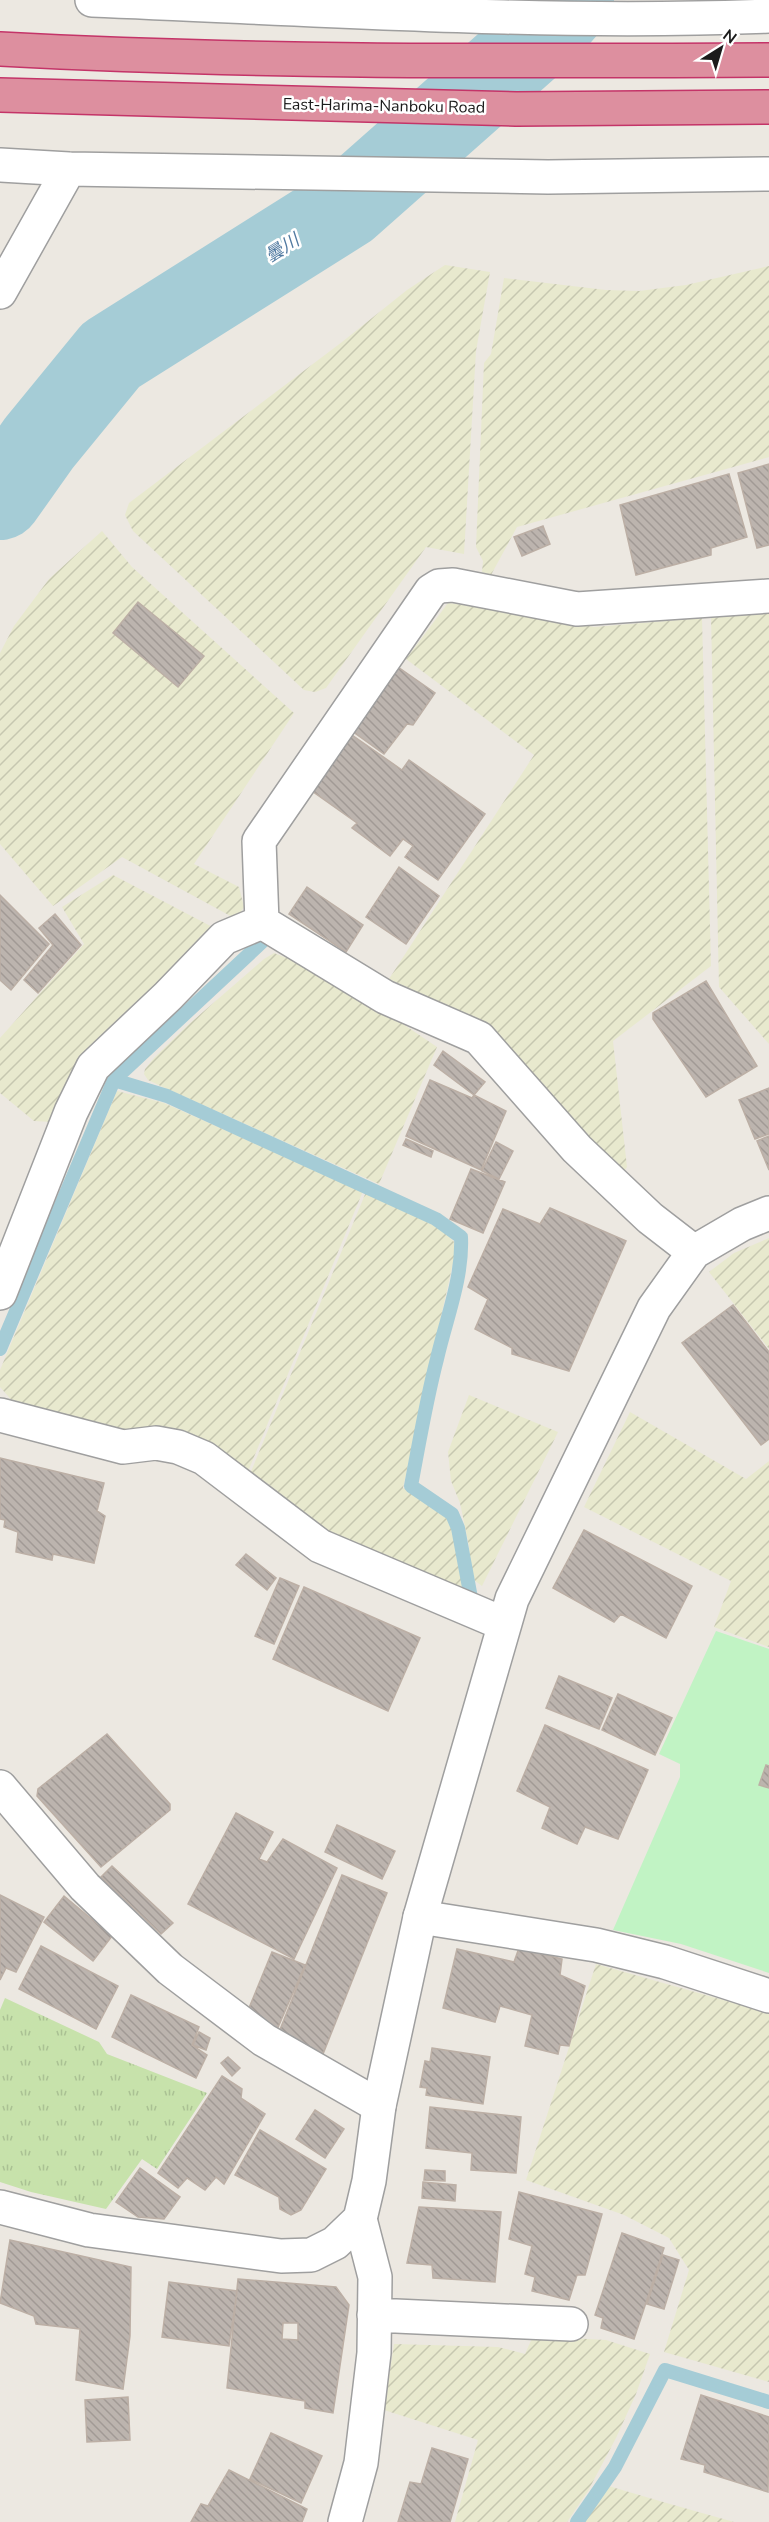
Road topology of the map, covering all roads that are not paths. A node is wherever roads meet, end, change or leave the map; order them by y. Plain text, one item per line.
1 (92, 0) edge
2 (126, 1) edge
3 (769, 16) edge
4 (0, 49) edge
5 (769, 60) edge
6 (0, 95) edge
7 (769, 107) edge
8 (0, 165) edge
9 (69, 169) junction
10 (769, 174) edge
11 (0, 292) edge
12 (769, 596) edge
13 (262, 922) junction
14 (769, 1213) edge
15 (694, 1252) junction
16 (0, 1293) edge
17 (0, 1415) edge
18 (504, 1624) junction
19 (0, 1787) edge
20 (420, 1917) junction
21 (769, 1996) edge
22 (379, 2106) junction
23 (0, 2207) edge
24 (360, 2219) junction
25 (374, 2315) junction
26 (571, 2324) dead end
27 (345, 2522) edge

1 - 2 street
2 - 3 street
4 - 5 highway
6 - 7 highway, East-Harima-Nanboku Road
8 - 9 street
9 - 10 street
9 - 11 street
12 - 13 street
13 - 15 street
13 - 16 street
14 - 15 street
15 - 18 street
17 - 18 street
18 - 20 street
19 - 22 street
20 - 21 street
20 - 22 street
22 - 24 street
23 - 24 street
24 - 25 street
25 - 26 street
25 - 27 street

